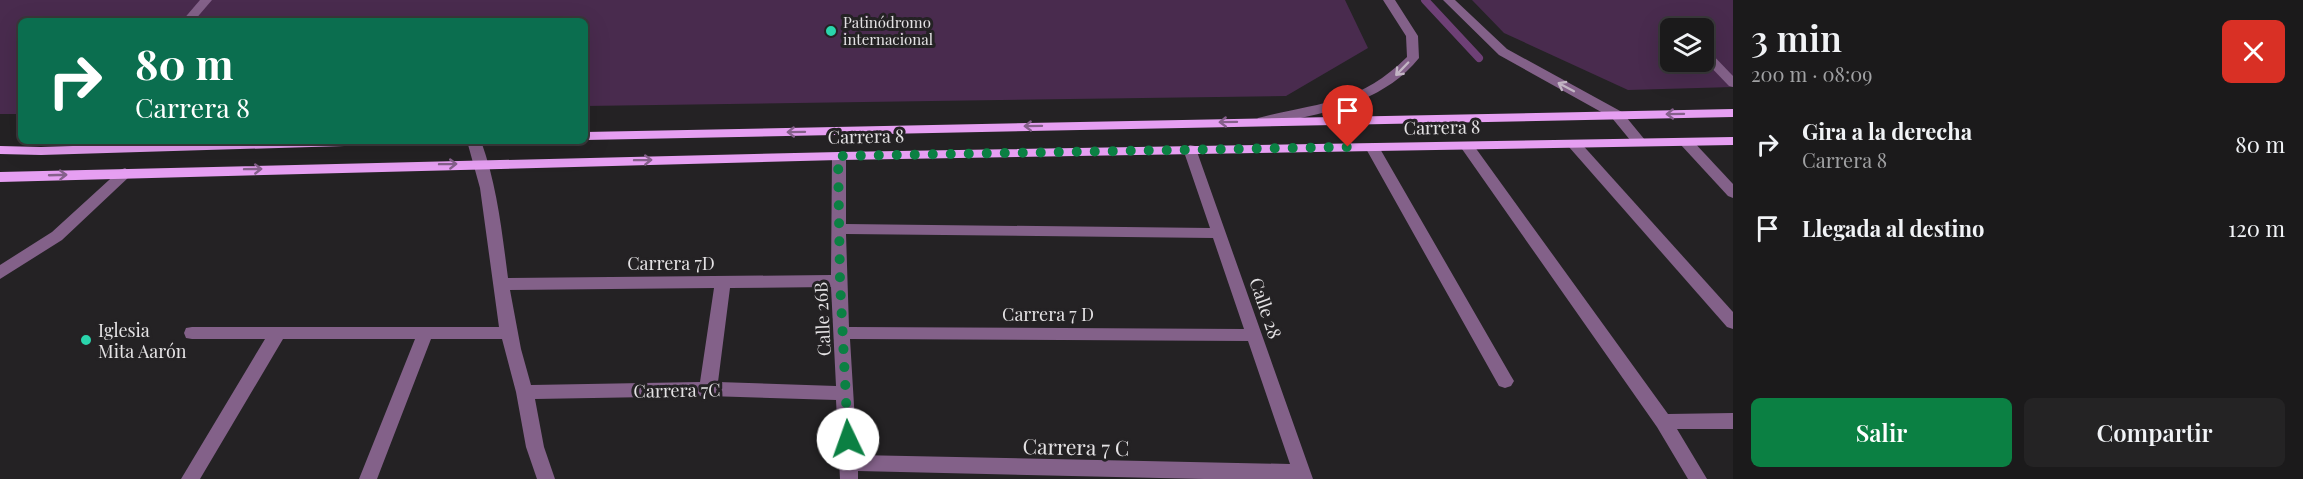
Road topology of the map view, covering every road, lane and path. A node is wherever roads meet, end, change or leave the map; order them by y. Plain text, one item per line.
1 (206, 0) edge
2 (1389, 0) edge
3 (1449, 0) edge
4 (191, 18) edge
5 (1714, 64) edge
6 (1733, 84) edge
7 (1733, 113) edge
8 (1617, 115) junction
9 (1260, 122) junction
10 (588, 136) edge
11 (1733, 141) edge
12 (1686, 142) junction
13 (1640, 143) junction
14 (276, 144) edge
15 (475, 144) edge
16 (1574, 144) junction
17 (1467, 146) junction
18 (1372, 147) junction
19 (1190, 149) junction
20 (0, 150) edge
21 (838, 156) junction
22 (483, 164) junction
23 (124, 173) junction
24 (0, 177) edge
25 (1733, 193) edge
26 (839, 229) junction
27 (1219, 233) junction
28 (0, 273) edge
29 (840, 281) junction
30 (723, 282) junction
31 (502, 284) junction
32 (1733, 323) edge
33 (426, 332) junction
34 (192, 333) dead end
35 (278, 333) junction
36 (508, 333) junction
37 (842, 333) junction
38 (1254, 334) junction
39 (1505, 381) dead end
40 (522, 385) junction
41 (708, 389) junction
42 (846, 393) junction
43 (1733, 421) edge
44 (1663, 422) junction
45 (849, 471) edge
46 (1304, 476) edge
47 (190, 479) edge
48 (368, 479) edge
49 (546, 479) edge
50 (1698, 479) edge

1 - 4 street
2 -> 9 street
8 -> 3 street
5 - 6 street
7 -> 8 main road, Carrera 8
8 - 9 main road, Carrera 8
8 - 13 street
9 -> 10 main road, Carrera 8
11 - 12 main road, Carrera 8
12 - 13 main road, Carrera 8
12 - 25 street
13 - 16 main road, Carrera 8
14 - 20 main road
15 - 22 street
16 - 17 main road, Carrera 8
16 - 32 street
17 - 18 main road, Carrera 8
17 - 44 street
18 - 19 main road, Carrera 8
18 - 39 street
19 - 21 main road, Carrera 8
19 - 27 street, Calle 28
22 -> 21 main road, Carrera 8
21 - 26 street, Calle 26B
23 -> 22 main road, Carrera 8
22 - 31 street
24 -> 23 main road, Carrera 8
23 - 28 street
26 - 27 street
26 - 29 street, Calle 26B
27 - 38 street, Calle 28
29 - 30 street, Carrera 7D
29 - 37 street, Calle 26B
30 - 31 street, Carrera 7D
30 - 41 street
31 - 36 street
33 - 35 street
33 - 36 street
33 - 48 street
34 - 35 street
35 - 47 street
36 - 40 street
37 - 38 street, Carrera 7 D
37 - 42 street, Calle 26B
38 - 46 street, Calle 28
40 - 41 street, Carrera 7C
40 - 49 street
41 - 42 street, Carrera 7C
42 - 45 street, Calle 26B
43 - 44 street
44 - 50 street
45 - 46 street, Carrera 7 C

